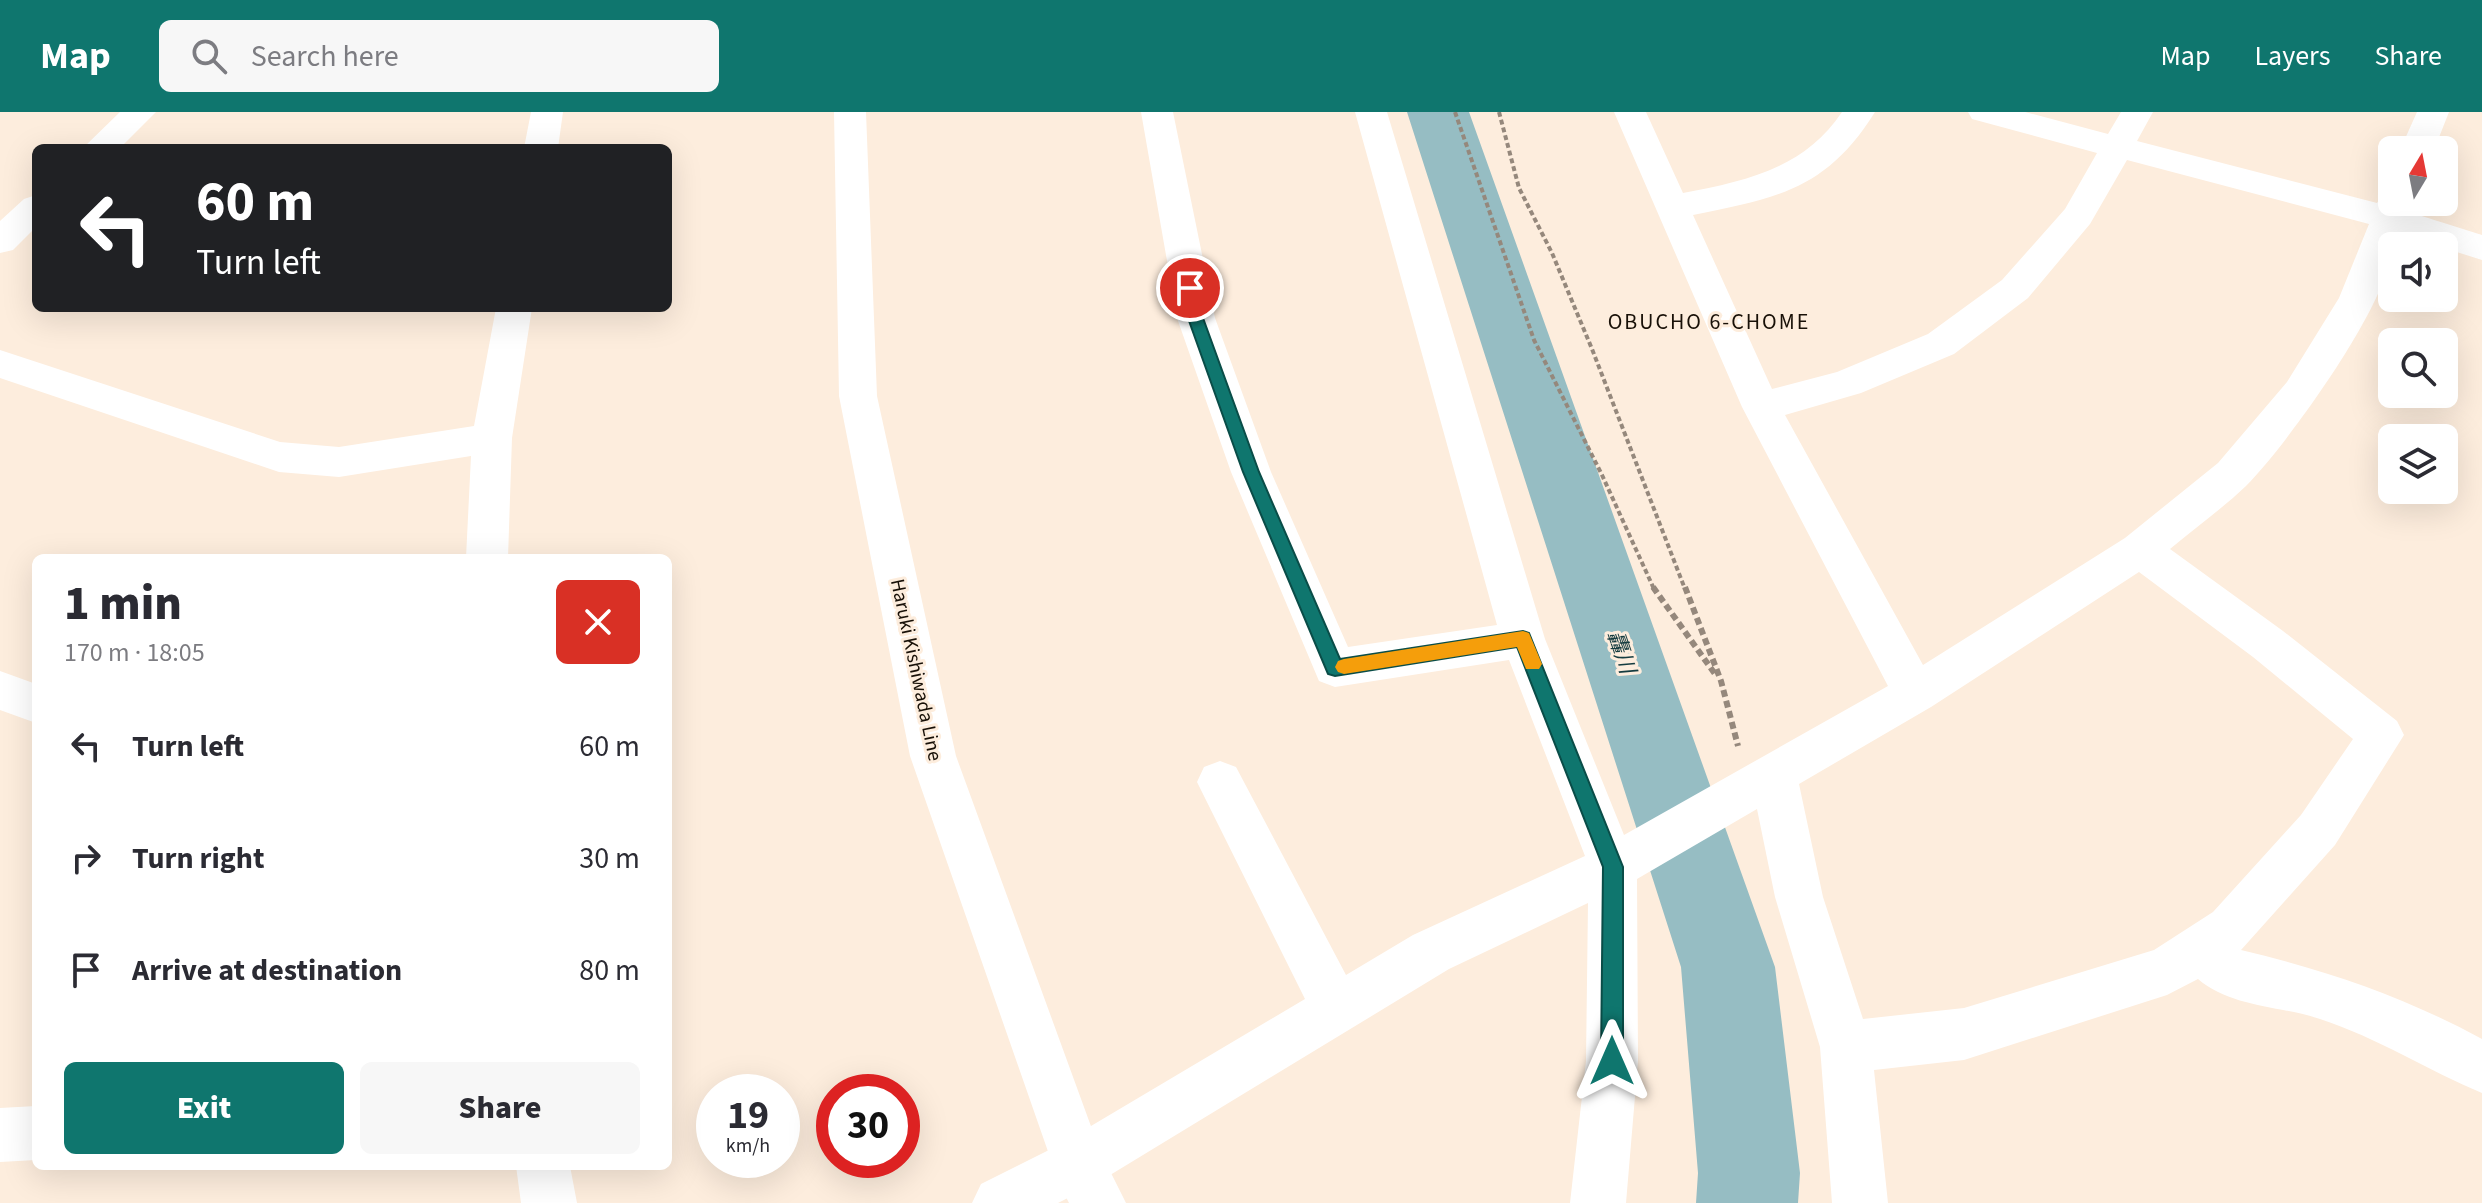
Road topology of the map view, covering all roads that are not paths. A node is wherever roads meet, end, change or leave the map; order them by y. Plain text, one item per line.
1 (140, 112) edge
2 (547, 112) edge
3 (850, 112) edge
4 (1157, 112) edge
5 (1371, 112) edge
6 (1630, 112) edge
7 (1859, 112) edge
8 (1984, 112) edge
9 (2137, 112) edge
10 (2433, 112) edge
11 (2423, 136) edge
12 (104, 144) edge
13 (542, 144) edge
14 (2118, 146) junction
15 (1672, 207) junction
16 (2378, 207) edge
17 (32, 211) edge
18 (2390, 216) edge
19 (2406, 216) edge
20 (0, 241) edge
21 (2482, 248) edge
22 (513, 312) edge
23 (0, 364) edge
24 (1761, 407) junction
25 (492, 438) junction
26 (2140, 550) junction
27 (487, 554) edge
28 (1523, 639) junction
29 (0, 690) edge
30 (1915, 693) junction
31 (32, 702) edge
32 (1761, 781) junction
33 (1220, 782) dead end
34 (1622, 861) junction
35 (2200, 948) junction
36 (1337, 1009) junction
37 (1846, 1047) junction
38 (2482, 1067) edge
39 (32, 1133) edge
40 (0, 1135) edge
41 (544, 1170) edge
42 (1088, 1184) edge
43 (549, 1203) edge
44 (1000, 1203) edge
45 (1598, 1203) edge
46 (1860, 1203) edge

1 - 12 street
2 - 13 street
3 - 42 street, Haruki Kishiwada Line
4 - 28 street
5 - 28 street
6 - 15 street
7 - 15 street
8 - 14 street
9 - 14 street
10 - 11 street
14 - 16 street
14 - 24 street
15 - 24 street
17 - 20 street
18 - 26 street
19 - 21 street
22 - 25 street
23 - 25 street
24 - 30 street
25 - 27 street
26 - 30 street
26 - 35 street
28 - 34 street
29 - 31 street
30 - 32 street
32 - 34 street
32 - 37 street
33 - 36 street
34 - 36 street
34 - 45 street
35 - 37 street
35 - 38 street
36 - 42 street
37 - 46 street
39 - 40 street
41 - 43 street
42 - 44 street

